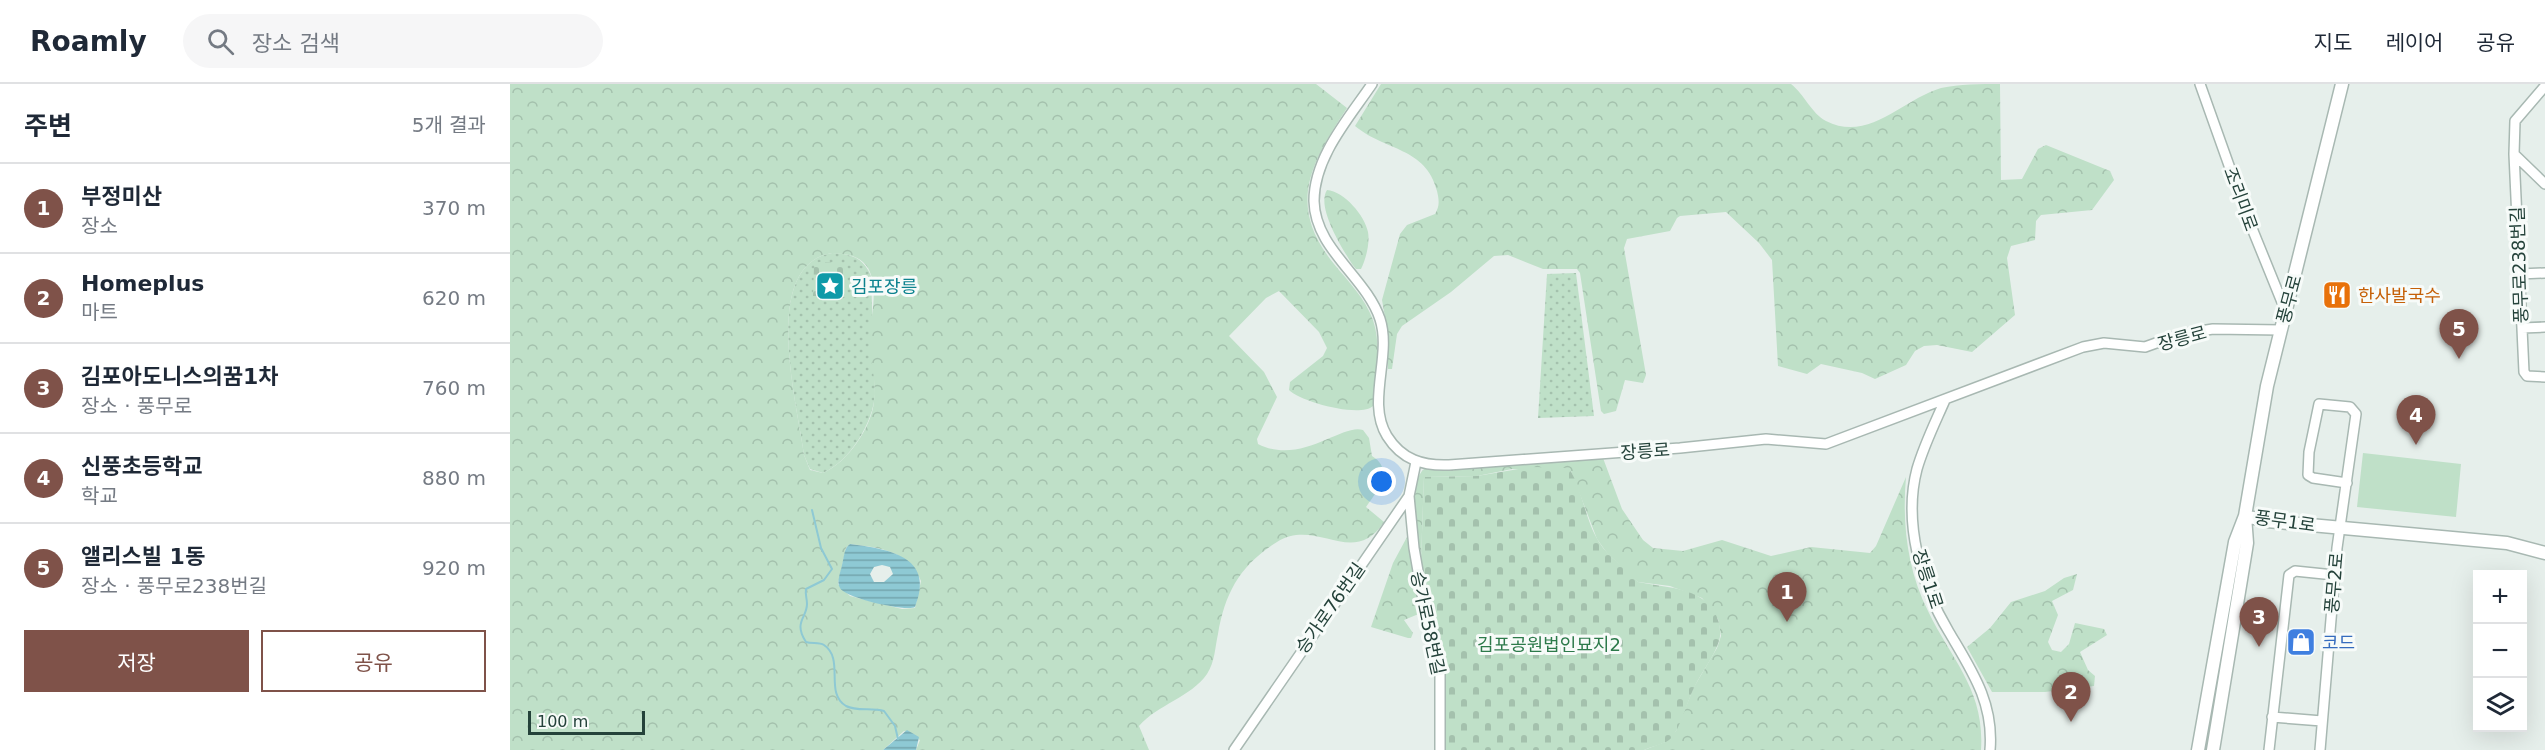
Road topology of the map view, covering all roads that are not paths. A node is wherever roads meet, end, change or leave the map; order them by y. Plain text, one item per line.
1 (1372, 84) edge
2 (2200, 84) edge
3 (2342, 84) edge
4 (2545, 86) edge
5 (2514, 154) junction
6 (2545, 184) edge
7 (2545, 273) edge
8 (2519, 274) junction
9 (2286, 312) junction
10 (2545, 327) edge
11 (2522, 328) junction
12 (2281, 330) junction
13 (2545, 377) edge
14 (1945, 400) junction
15 (1416, 462) junction
16 (2347, 483) junction
17 (1409, 496) junction
18 (2245, 516) junction
19 (2340, 526) junction
20 (2545, 551) edge
21 (2334, 575) junction
22 (2272, 717) junction
23 (2322, 721) junction
24 (1234, 750) edge
25 (1440, 750) edge
26 (1990, 750) edge
27 (2198, 750) edge
28 (2213, 750) edge
29 (2269, 750) edge
30 (2320, 750) edge

1 - 15 street
2 - 9 street, 조리미로
3 - 9 street, 풍무로
4 - 5 street, 풍무로238번길
5 - 6 street
5 - 8 street, 풍무로238번길
7 - 8 street
8 - 11 street, 풍무로238번길
9 - 12 street, 풍무로
10 - 11 street
11 - 13 street, 풍무로238번길
12 - 14 street, 장릉로
12 - 18 street, 풍무로
14 - 15 street, 장릉로
14 - 26 street, 장릉1로
15 - 17 street, 승가로76번길
16 - 16 street, 풍무2로
16 - 19 street, 풍무2로
17 - 24 street, 승가로76번길
17 - 25 street, 승가로58번길
18 - 19 street, 풍무1로
18 - 27 street, 풍무로
18 - 28 street, 풍무로
19 - 20 street, 풍무1로
19 - 21 street, 풍무2로
21 - 22 street
21 - 23 street, 풍무2로
22 - 23 street
22 - 29 street
23 - 30 street, 풍무2로

